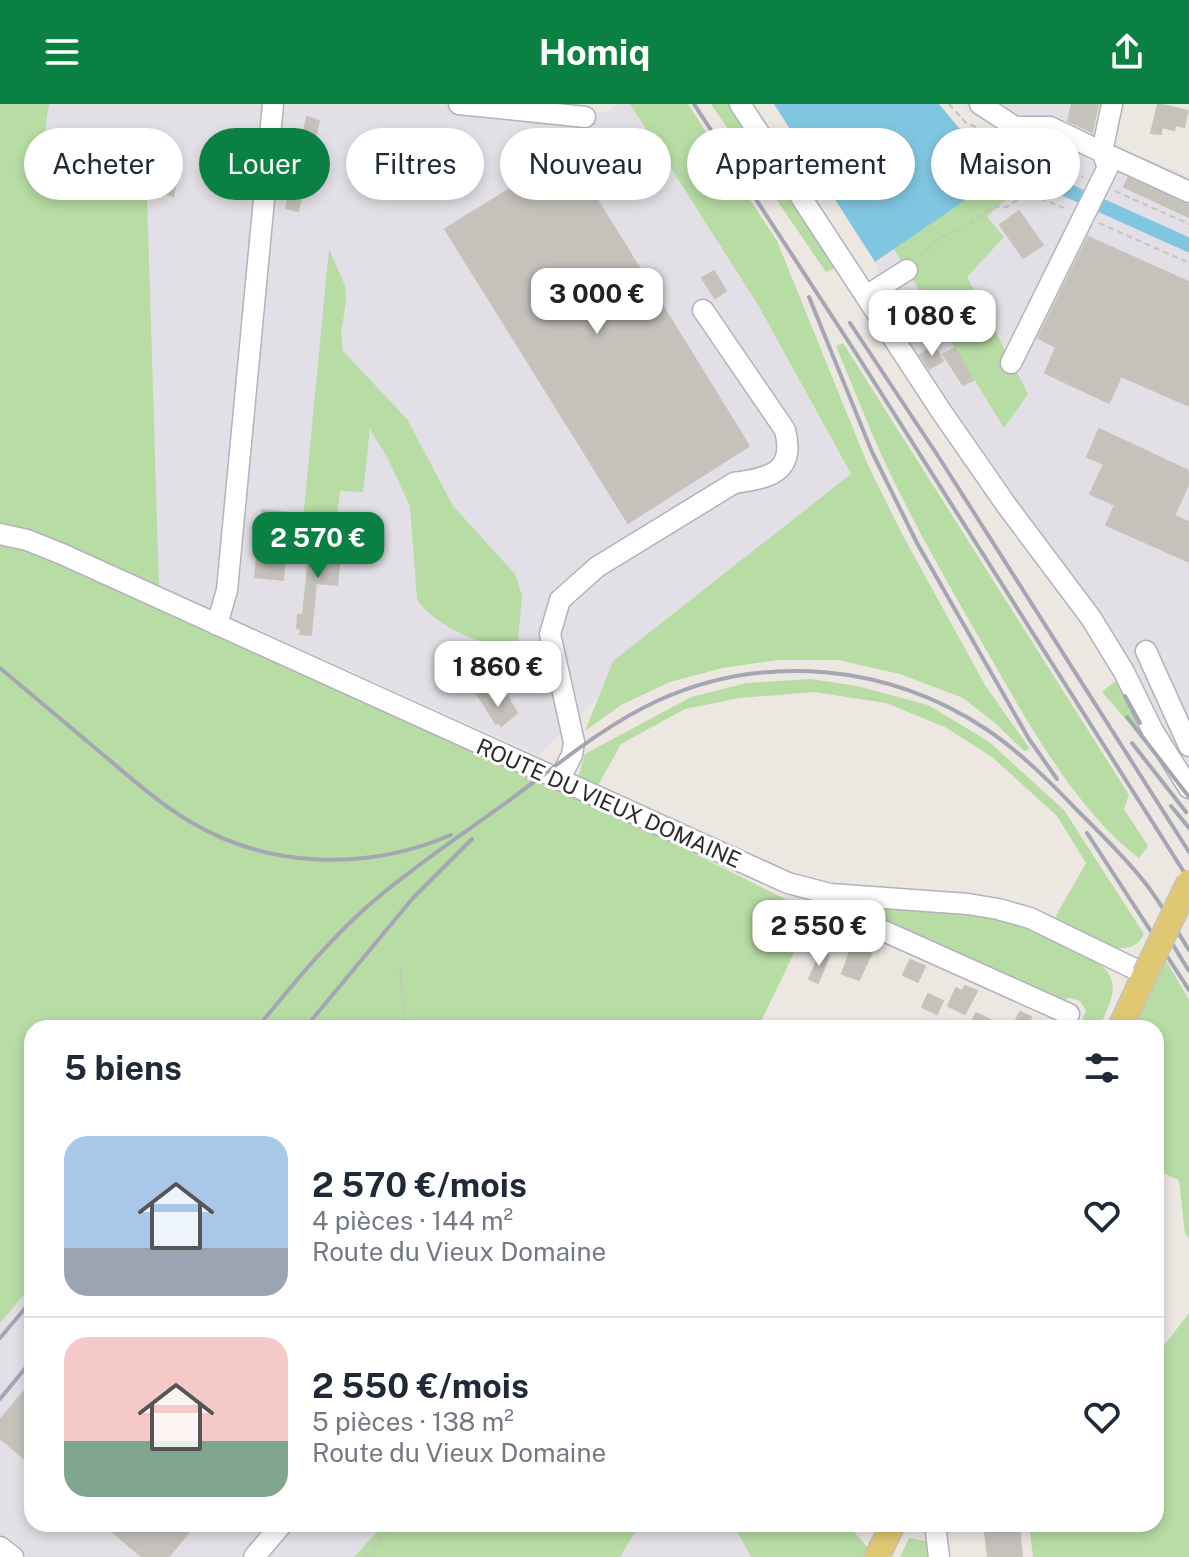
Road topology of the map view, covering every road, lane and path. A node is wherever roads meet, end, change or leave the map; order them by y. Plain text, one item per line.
1 (273, 104) edge
2 (459, 104) edge
3 (740, 104) edge
4 (949, 104) edge
5 (980, 104) edge
6 (1112, 104) edge
7 (585, 117) dead end
8 (1102, 152) junction
9 (1098, 187) junction
10 (1189, 192) edge
11 (1086, 214) junction
12 (1189, 224) edge
13 (1189, 263) edge
14 (907, 270) joint
15 (866, 296) junction
16 (703, 310) dead end
17 (1011, 363) dead end
18 (0, 534) edge
19 (217, 625) junction
20 (1146, 651) dead end
21 (1189, 746) edge
22 (559, 780) junction
23 (1189, 788) edge
24 (1189, 882) edge
25 (858, 896) junction
26 (400, 967) dead end
27 (1145, 974) junction
28 (1069, 1014) dead end
29 (404, 1020) edge
30 (1124, 1020) edge
31 (275, 1532) edge
32 (387, 1532) edge
33 (889, 1532) edge
34 (936, 1532) edge
35 (0, 1547) edge
36 (13, 1557) edge
37 (254, 1557) edge
38 (365, 1557) edge
39 (877, 1557) edge
40 (939, 1557) edge

1 - 19 street
2 - 7 street
3 - 15 street
4 - 9 path
5 - 8 street
6 - 8 street
8 - 9 street
8 - 10 street
9 - 11 street
9 - 12 path
11 - 13 path
11 - 14 path
11 - 17 street
14 - 15 street
15 - 23 street
16 - 22 street
18 - 19 street, ROUTE DU VIEUX DOMAINE
19 - 22 street, ROUTE DU VIEUX DOMAINE
20 - 21 street
22 - 25 street, ROUTE DU VIEUX DOMAINE
24 - 27 main road, bridge
25 - 27 street, ROUTE DU VIEUX DOMAINE
25 - 28 street
26 - 29 path
27 - 30 main road
31 - 37 street
32 - 38 path
33 - 39 main road
34 - 40 street
35 - 36 street

